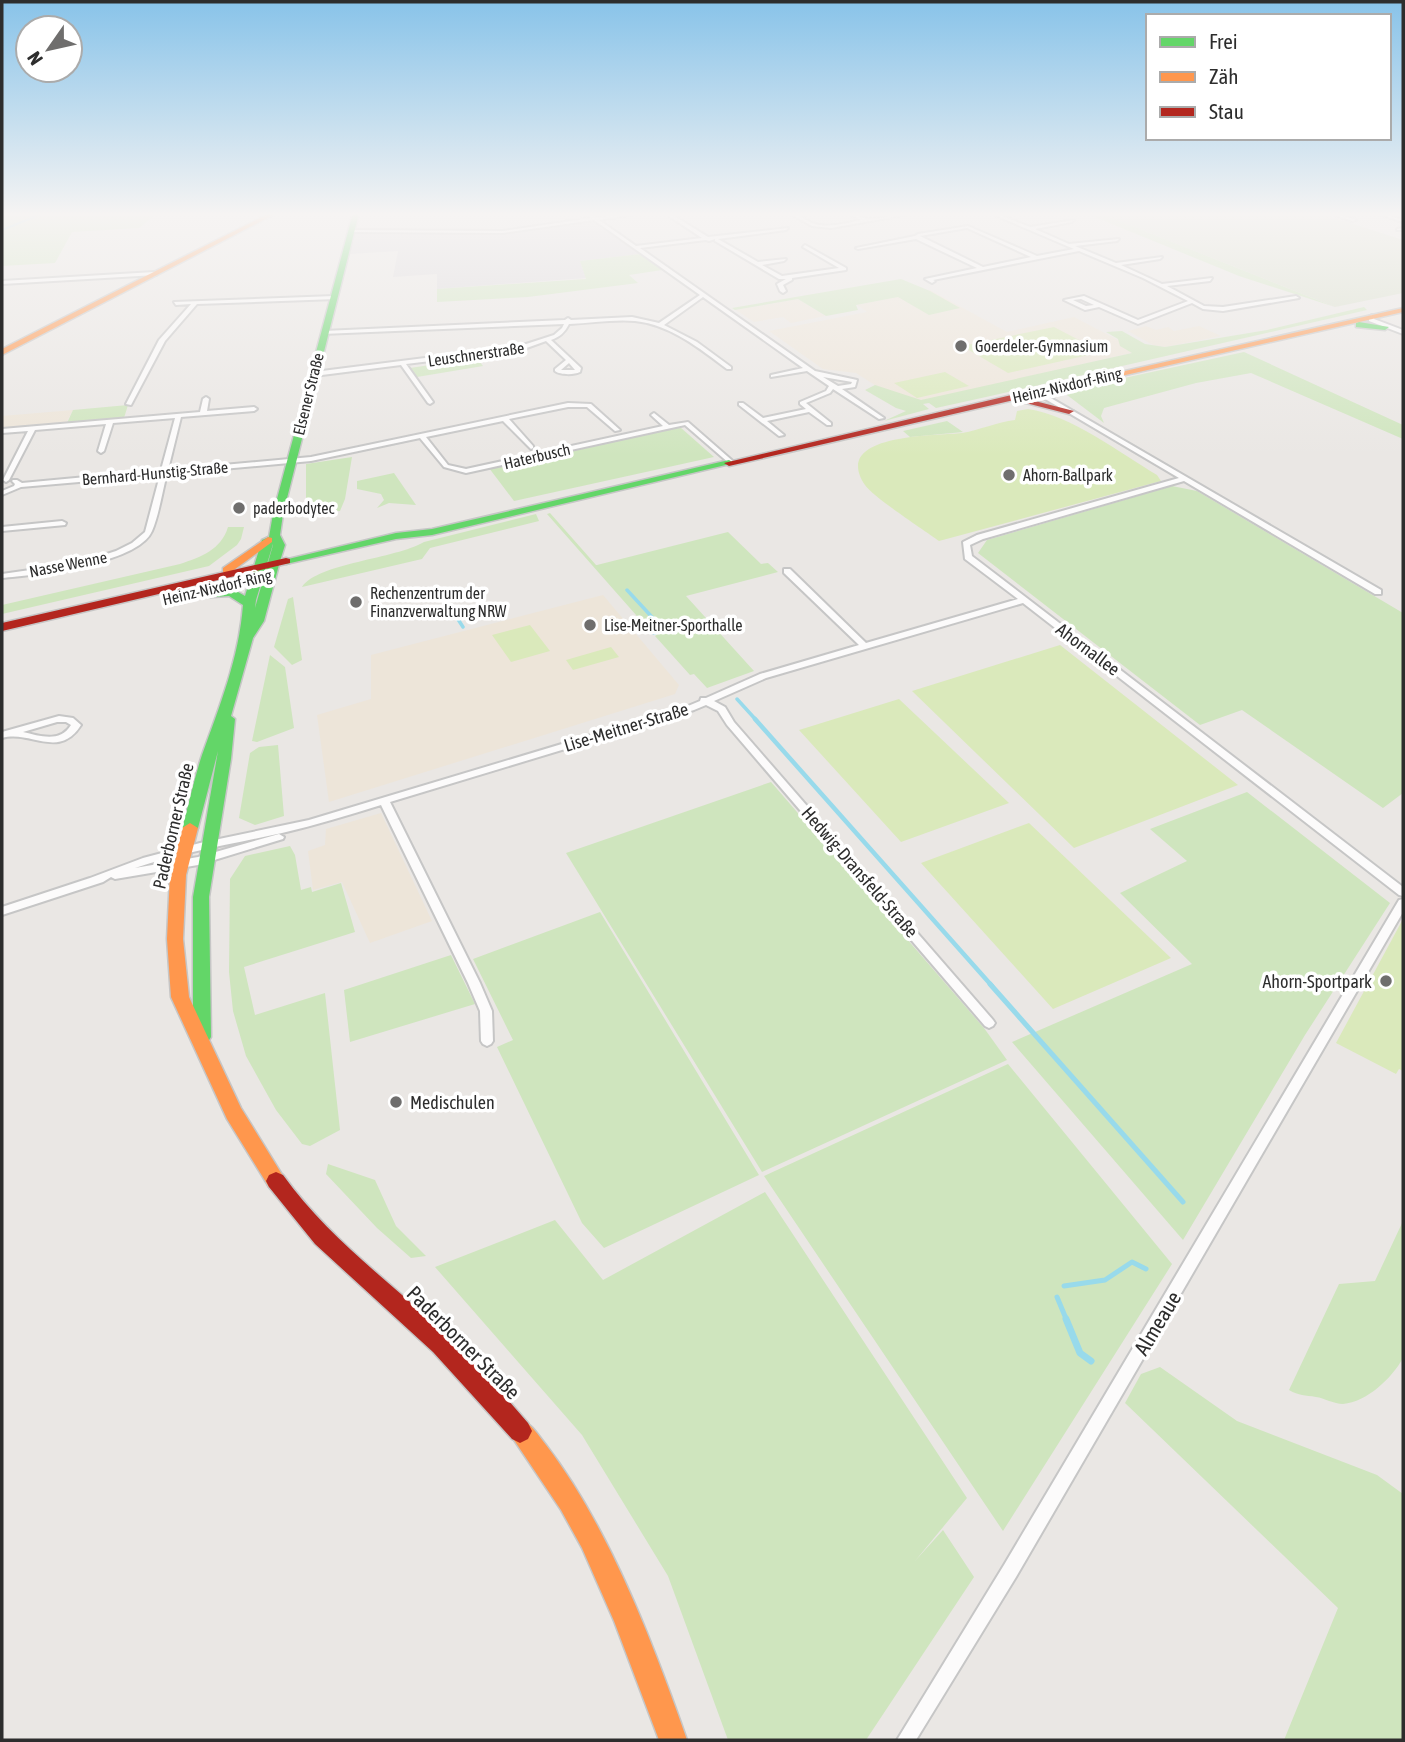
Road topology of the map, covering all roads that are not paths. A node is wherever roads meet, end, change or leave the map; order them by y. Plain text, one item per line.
1 (114, 294) edge
2 (335, 294) edge
3 (1178, 294) edge
4 (703, 295) joint
5 (334, 298) junction
6 (1296, 298) dead end
7 (1190, 302) junction
8 (176, 303) dead end
9 (194, 304) junction
10 (1100, 305) junction
11 (1403, 310) edge
12 (568, 320) junction
13 (1379, 322) junction
14 (661, 324) junction
15 (1403, 331) edge
16 (324, 333) junction
17 (548, 340) junction
18 (5, 349) edge
19 (570, 360) dead end
20 (402, 363) junction
21 (729, 368) dead end
22 (809, 371) junction
23 (314, 374) junction
24 (773, 376) dead end
25 (835, 387) junction
26 (1037, 392) junction
27 (206, 399) dead end
28 (999, 401) junction
29 (430, 402) dead end
30 (129, 404) dead end
31 (741, 404) dead end
32 (254, 409) dead end
33 (809, 410) junction
34 (233, 411) junction
35 (1069, 411) junction
36 (203, 414) junction
37 (654, 415) dead end
38 (178, 417) junction
39 (504, 418) junction
40 (881, 418) dead end
41 (762, 420) junction
42 (231, 421) dead end
43 (110, 422) junction
44 (829, 424) dead end
45 (668, 427) junction
46 (32, 429) junction
47 (617, 430) dead end
48 (2, 431) edge
49 (421, 435) junction
50 (780, 435) dead end
51 (531, 447) dead end
52 (101, 452) dead end
53 (291, 461) junction
54 (732, 463) junction
55 (164, 472) junction
56 (1185, 479) junction
57 (4, 480) edge
58 (19, 485) junction
59 (2, 493) edge
60 (62, 523) dead end
61 (2, 528) edge
62 (432, 533) junction
63 (273, 540) junction
64 (342, 549) junction
65 (265, 571) junction
66 (787, 571) dead end
67 (2, 576) edge
68 (209, 579) junction
69 (1378, 592) dead end
70 (180, 596) junction
71 (1024, 600) junction
72 (248, 603) junction
73 (2, 627) edge
74 (2, 637) edge
75 (247, 638) junction
76 (865, 647) junction
77 (229, 703) junction
78 (709, 703) junction
79 (6, 734) edge
80 (384, 800) junction
81 (310, 823) junction
82 (185, 847) junction
83 (207, 852) junction
84 (181, 864) junction
85 (94, 880) junction
86 (1403, 894) edge
87 (2, 911) edge
88 (989, 1023) dead end
89 (202, 1040) junction
90 (487, 1041) dead end
91 (673, 1740) edge
92 (906, 1740) edge

1 - 18 street
2 - 5 street, Elsener Straße
3 - 7 street
4 - 14 street
4 - 22 street
5 - 9 street
5 - 16 street, Elsener Straße
6 - 7 street
7 - 10 street
8 - 9 street
9 - 30 street
10 - 10 street
11 - 13 street, Heinz-Nixdorf-Ring
12 - 14 street
12 - 16 street
12 - 17 street, Leuschnerstraße
13 - 15 street
13 - 15 street
13 - 26 street, Heinz-Nixdorf-Ring
14 - 21 street
16 - 23 street, Elsener Straße
17 - 19 street, Leuschnerstraße
17 - 20 street, Leuschnerstraße
20 - 23 street, Leuschnerstraße
20 - 29 street, Leuschnerstraße
22 - 24 street
22 - 25 street
22 - 25 street
23 - 53 street, Elsener Straße
25 - 33 street
25 - 40 street
26 - 28 street, Heinz-Nixdorf-Ring
26 - 35 street
27 - 36 street
28 - 35 street
28 - 54 street, Heinz-Nixdorf-Ring
31 - 41 street
32 - 34 street
33 - 41 street
33 - 44 street
34 - 36 street
34 - 42 street
35 - 56 street
36 - 38 street
37 - 45 street
38 - 43 street
38 - 55 street, Nasse Wenne
39 - 47 street
39 - 49 street
39 - 51 street, Haterbusch
41 - 50 street
43 - 46 street
43 - 52 street
45 - 49 street, Haterbusch
45 - 54 street, Haterbusch
46 - 48 street
46 - 57 street
49 - 53 street
53 - 55 street, Bernhard-Hunstig-Straße
53 - 63 street, Elsener Straße
54 - 62 street, Heinz-Nixdorf-Ring
55 - 58 street, Bernhard-Hunstig-Straße
55 - 67 street, Nasse Wenne
56 - 69 street
56 - 71 street, Ahornallee
57 - 58 street, Bernhard-Hunstig-Straße
58 - 59 street, Bernhard-Hunstig-Straße
60 - 61 street
62 - 64 street, Heinz-Nixdorf-Ring
62 - 65 street, Heinz-Nixdorf-Ring
63 - 64 street
63 - 65 street, Elsener Straße
63 - 68 street
64 - 65 street, Heinz-Nixdorf-Ring
65 - 68 street, Heinz-Nixdorf-Ring
65 - 70 street, Heinz-Nixdorf-Ring
65 - 72 street, Paderborner Straße
65 - 75 street, Paderborner Straße
66 - 76 street
68 - 73 street, Heinz-Nixdorf-Ring
70 - 72 street
70 - 74 street, Heinz-Nixdorf-Ring
71 - 76 street, Lise-Meitner-Straße
71 - 86 street, Ahornallee
72 - 75 street, Paderborner Straße
75 - 77 street, Paderborner Straße
76 - 78 street, Lise-Meitner-Straße
77 - 82 street, Paderborner Straße
77 - 83 street, Paderborner Straße
78 - 80 street, Lise-Meitner-Straße
78 - 88 street, Hedwig-Dransfeld-Straße
79 - 79 street
80 - 81 street, Lise-Meitner-Straße
80 - 90 street
81 - 83 street, Lise-Meitner-Straße
81 - 83 street, Lise-Meitner-Straße
82 - 83 street
82 - 84 street, Paderborner Straße
82 - 85 street
83 - 84 street, Lise-Meitner-Straße
83 - 89 street, Paderborner Straße
84 - 85 street, Lise-Meitner-Straße
84 - 89 street, Paderborner Straße
85 - 87 street
86 - 92 street, Almeaue
89 - 91 street, Paderborner Straße

